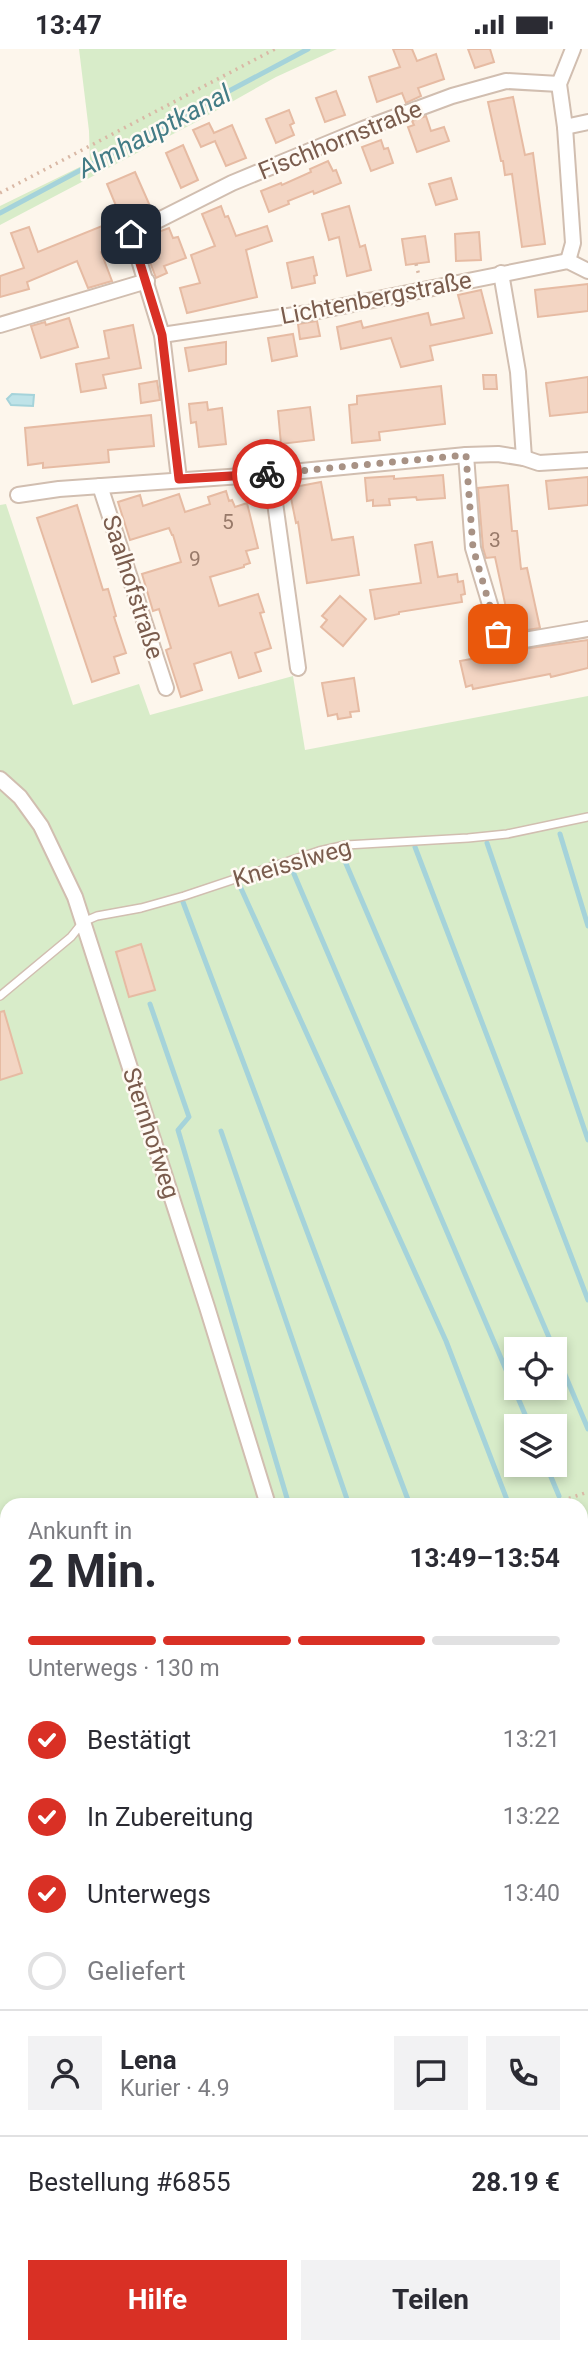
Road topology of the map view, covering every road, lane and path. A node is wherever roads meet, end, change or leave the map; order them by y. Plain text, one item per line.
1 (275, 49) edge
2 (573, 49) edge
3 (559, 84) junction
4 (588, 122) edge
5 (565, 127) junction
6 (0, 193) edge
7 (568, 261) junction
8 (588, 271) edge
9 (501, 273) junction
10 (147, 281) junction
11 (0, 325) edge
12 (162, 335) junction
13 (466, 455) junction
14 (524, 458) junction
15 (588, 460) edge
16 (271, 474) junction
17 (179, 479) junction
18 (100, 486) junction
19 (18, 495) dead end
20 (588, 629) edge
21 (298, 668) dead end
22 (166, 688) dead end
23 (0, 779) edge
24 (588, 817) edge
25 (83, 922) junction
26 (0, 996) edge
27 (588, 1492) edge
28 (266, 1498) edge
29 (566, 1498) edge

1 - 6 path
2 - 3 street
3 - 5 street
3 - 10 street, Fischhornstraße
4 - 5 street
5 - 7 street
7 - 8 street
7 - 9 street, Lichtenbergstraße
9 - 12 street, Lichtenbergstraße
9 - 14 street
10 - 11 street
10 - 12 street
12 - 17 street
13 - 14 street
13 - 16 street
13 - 20 street
14 - 15 street
16 - 17 street
16 - 21 street
17 - 18 street
18 - 19 street
18 - 22 street, Saalhofstraße
23 - 25 street, Sternhofweg
24 - 25 lane, Kneisslweg
25 - 26 lane
25 - 28 street, Sternhofweg
27 - 29 path

